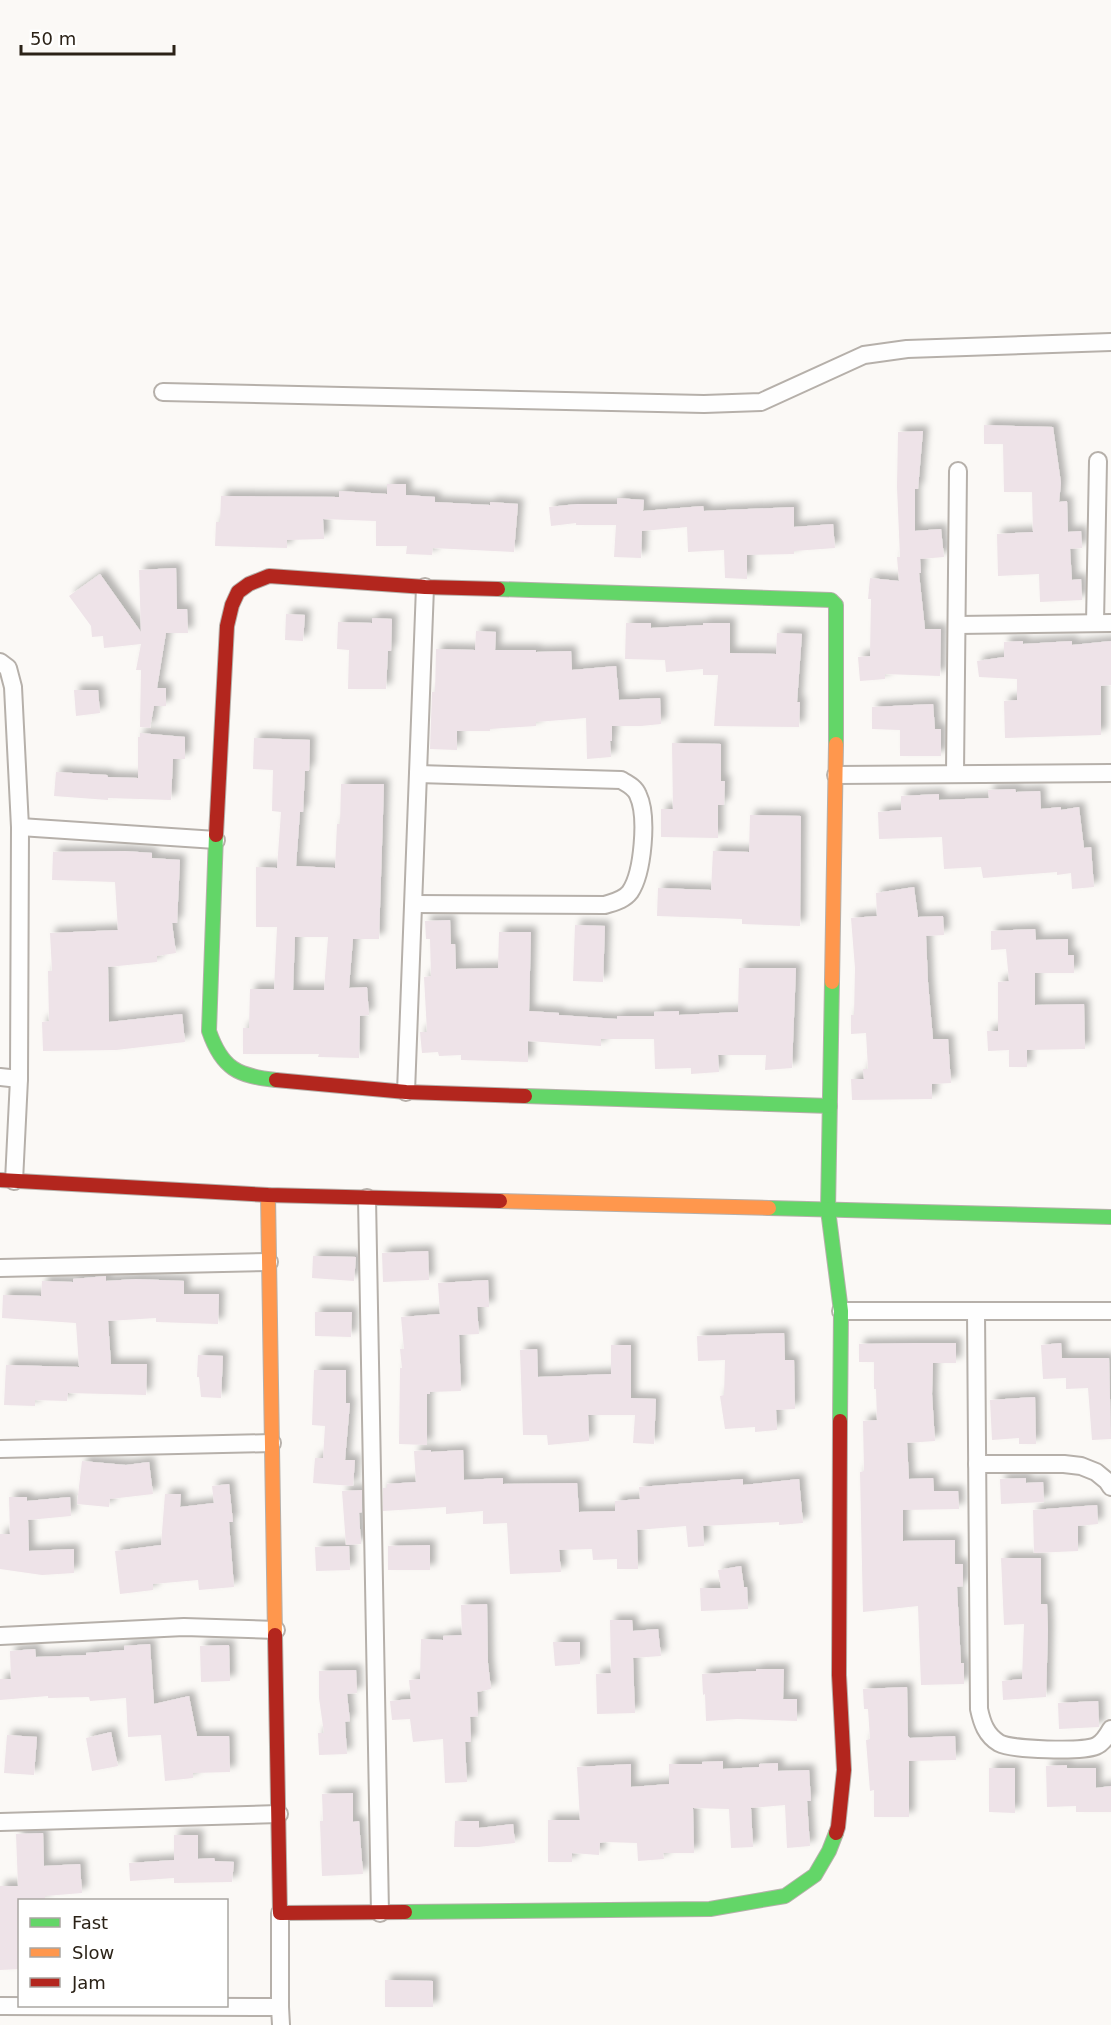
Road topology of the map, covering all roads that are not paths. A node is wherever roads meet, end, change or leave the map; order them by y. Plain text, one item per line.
1 (1111, 342) edge
2 (163, 392) dead end
3 (1098, 461) dead end
4 (958, 471) dead end
5 (425, 587) junction
6 (1103, 623) edge
7 (957, 625) junction
8 (0, 662) edge
9 (1111, 773) edge
10 (418, 774) junction
11 (955, 774) junction
12 (836, 776) junction
13 (20, 827) junction
14 (216, 840) junction
15 (414, 904) junction
16 (0, 1077) edge
17 (19, 1079) junction
18 (406, 1092) junction
19 (830, 1106) junction
20 (7, 1180) edge
21 (268, 1195) junction
22 (367, 1198) junction
23 (828, 1210) junction
24 (1111, 1217) edge
25 (269, 1262) junction
26 (0, 1268) edge
27 (841, 1311) junction
28 (976, 1311) junction
29 (1111, 1311) edge
30 (272, 1443) junction
31 (0, 1449) edge
32 (977, 1464) junction
33 (1111, 1487) edge
34 (276, 1630) junction
35 (0, 1636) edge
36 (1111, 1729) edge
37 (279, 1814) junction
38 (0, 1822) edge
39 (280, 1913) junction
40 (380, 1913) junction
41 (0, 2006) edge
42 (18, 2006) edge
43 (228, 2007) edge
44 (280, 2007) junction
45 (281, 2025) edge

1 - 2 street
3 - 6 street
4 - 7 street
5 - 10 street
5 - 12 street
5 - 14 street
6 - 7 street
7 - 11 street
8 - 13 street
9 - 11 street
10 - 15 street
10 - 15 street
11 - 12 street
12 - 19 street
13 - 14 street
13 - 17 street
14 - 18 street
15 - 18 street
16 - 17 street
17 - 20 street
18 - 19 street
19 - 23 street
20 - 21 street
21 - 22 street
21 - 25 street
22 - 23 street
22 - 40 street
23 - 24 street
23 - 27 street
25 - 26 street
25 - 30 street
27 - 28 street
27 - 40 street
28 - 29 street
28 - 32 street
30 - 31 street
30 - 34 street
32 - 33 street
32 - 36 street
34 - 35 street
34 - 37 street
37 - 38 street
37 - 39 street
39 - 40 street
39 - 44 street
41 - 42 street
43 - 44 street
44 - 45 street

